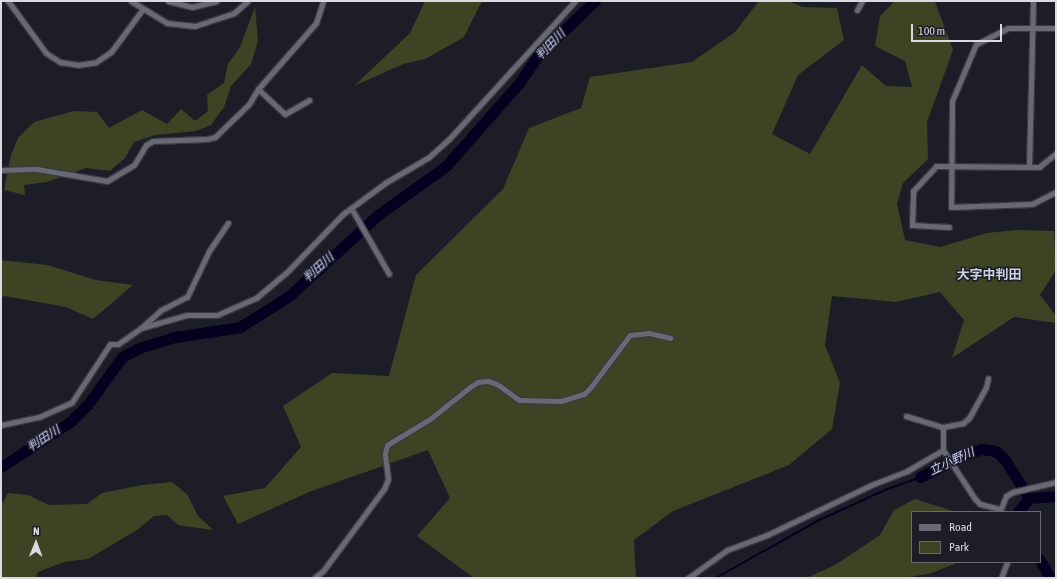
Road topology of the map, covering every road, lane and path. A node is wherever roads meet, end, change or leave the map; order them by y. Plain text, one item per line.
1 (8, 1) edge
2 (131, 1) edge
3 (168, 1) edge
4 (216, 1) edge
5 (248, 1) edge
6 (323, 1) edge
7 (575, 1) edge
8 (862, 1) edge
9 (1033, 1) edge
10 (142, 10) junction
11 (858, 10) dead end
12 (1033, 28) junction
13 (1056, 28) edge
14 (258, 89) junction
15 (309, 100) dead end
16 (1055, 155) edge
17 (952, 165) junction
18 (1030, 166) junction
19 (1, 170) edge
20 (1056, 192) edge
21 (351, 208) junction
22 (228, 222) dead end
23 (949, 227) dead end
24 (389, 274) dead end
25 (141, 328) junction
26 (670, 338) dead end
27 (988, 378) dead end
28 (906, 416) dead end
29 (1, 425) edge
30 (943, 427) junction
31 (944, 450) junction
32 (1056, 482) edge
33 (1000, 510) edge
34 (1007, 563) edge
35 (314, 578) edge
36 (688, 578) edge
37 (1001, 578) edge

1 - 10 street
2 - 10 street
3 - 4 street
5 - 10 street
6 - 14 street
7 - 21 street
8 - 11 street
9 - 12 street
12 - 13 street
12 - 17 street
12 - 18 street
14 - 15 street
14 - 19 street
16 - 18 street
17 - 18 street
17 - 20 street
17 - 23 street
21 - 24 street
21 - 25 street
22 - 25 street
25 - 29 street
26 - 35 street
27 - 30 street
28 - 30 street
30 - 31 street
31 - 33 street
31 - 36 street
32 - 33 street
34 - 37 street

